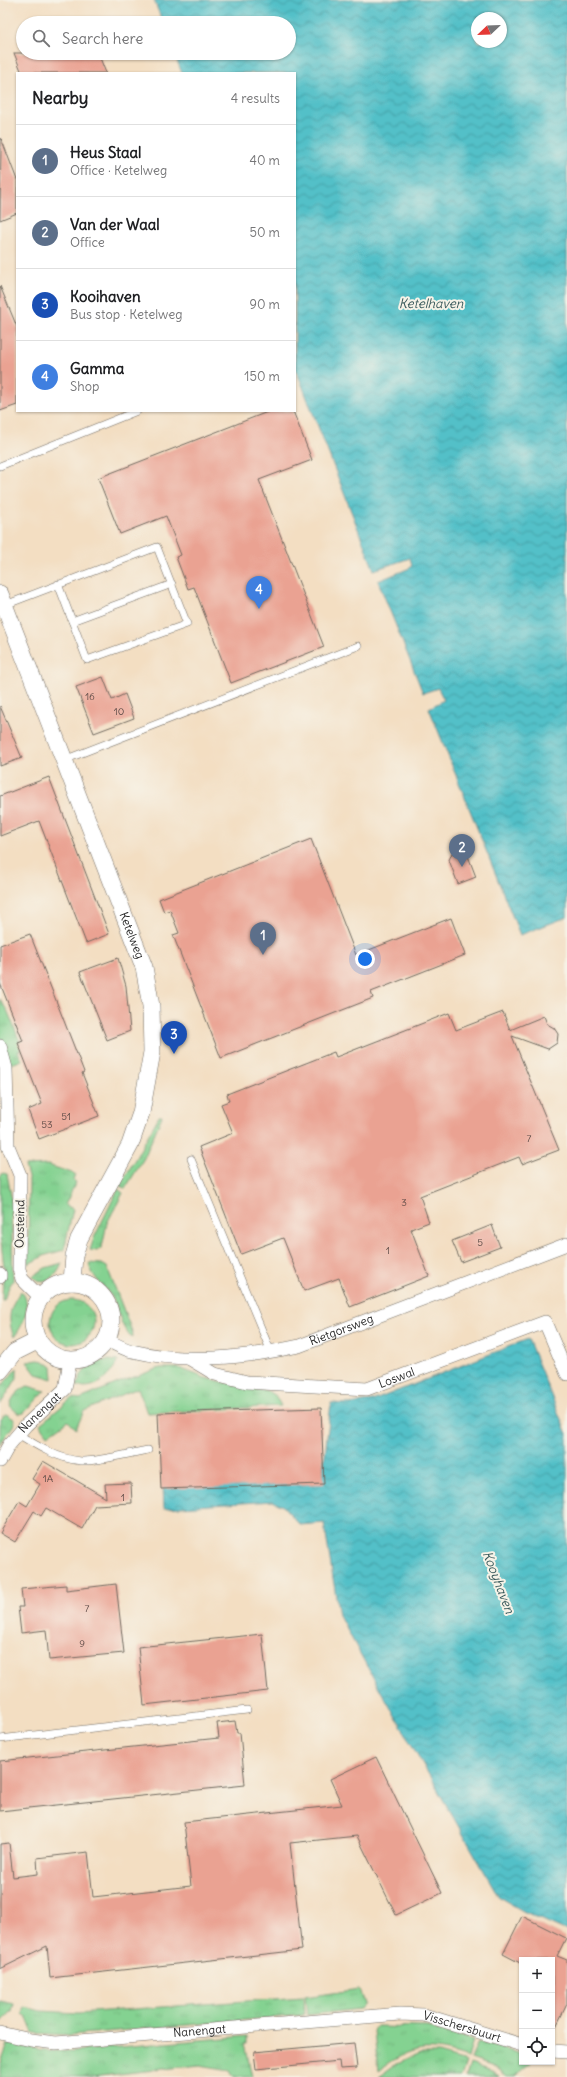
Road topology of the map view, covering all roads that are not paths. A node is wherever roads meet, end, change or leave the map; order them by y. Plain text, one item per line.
1 (135, 412) edge
2 (0, 466) edge
3 (58, 584) junction
4 (172, 584) junction
5 (2, 599) edge
6 (72, 621) junction
7 (358, 646) dead end
8 (64, 760) junction
9 (0, 1046) edge
10 (4, 1151) edge
11 (190, 1159) dead end
12 (567, 1244) edge
13 (0, 1274) edge
14 (0, 1278) edge
15 (72, 1282) junction
16 (40, 1297) junction
17 (106, 1340) junction
18 (37, 1341) junction
19 (271, 1352) junction
20 (187, 1358) junction
21 (70, 1361) junction
22 (0, 1371) edge
23 (567, 1374) edge
24 (18, 1434) junction
25 (148, 1450) dead end
26 (0, 1461) edge
27 (248, 1710) dead end
28 (0, 1740) edge
29 (400, 2014) joint
30 (0, 2032) edge
31 (519, 2044) edge
32 (555, 2051) edge
33 (567, 2052) edge

1 - 2 lane
3 - 4 lane
3 - 5 lane
3 - 6 lane
4 - 6 lane
4 - 6 lane
5 - 8 street, Ketelweg
7 - 8 lane
8 - 15 street, Ketelweg
9 - 10 street, Oosteind
10 - 16 street, Oosteind
11 - 19 lane
12 - 19 street, Rietgorsweg
13 - 14 street
15 - 16 street
15 - 17 street
16 - 18 street
17 - 20 street, Rietgorsweg
17 - 21 street
18 - 21 street
18 - 22 street
19 - 20 street, Rietgorsweg
20 - 23 street, Loswal
21 - 24 street, Nanengat
24 - 25 lane
24 - 26 street, Nanengat
27 - 28 lane
29 - 30 street, Nanengat
29 - 31 street, Visschersbuurt
32 - 33 street

